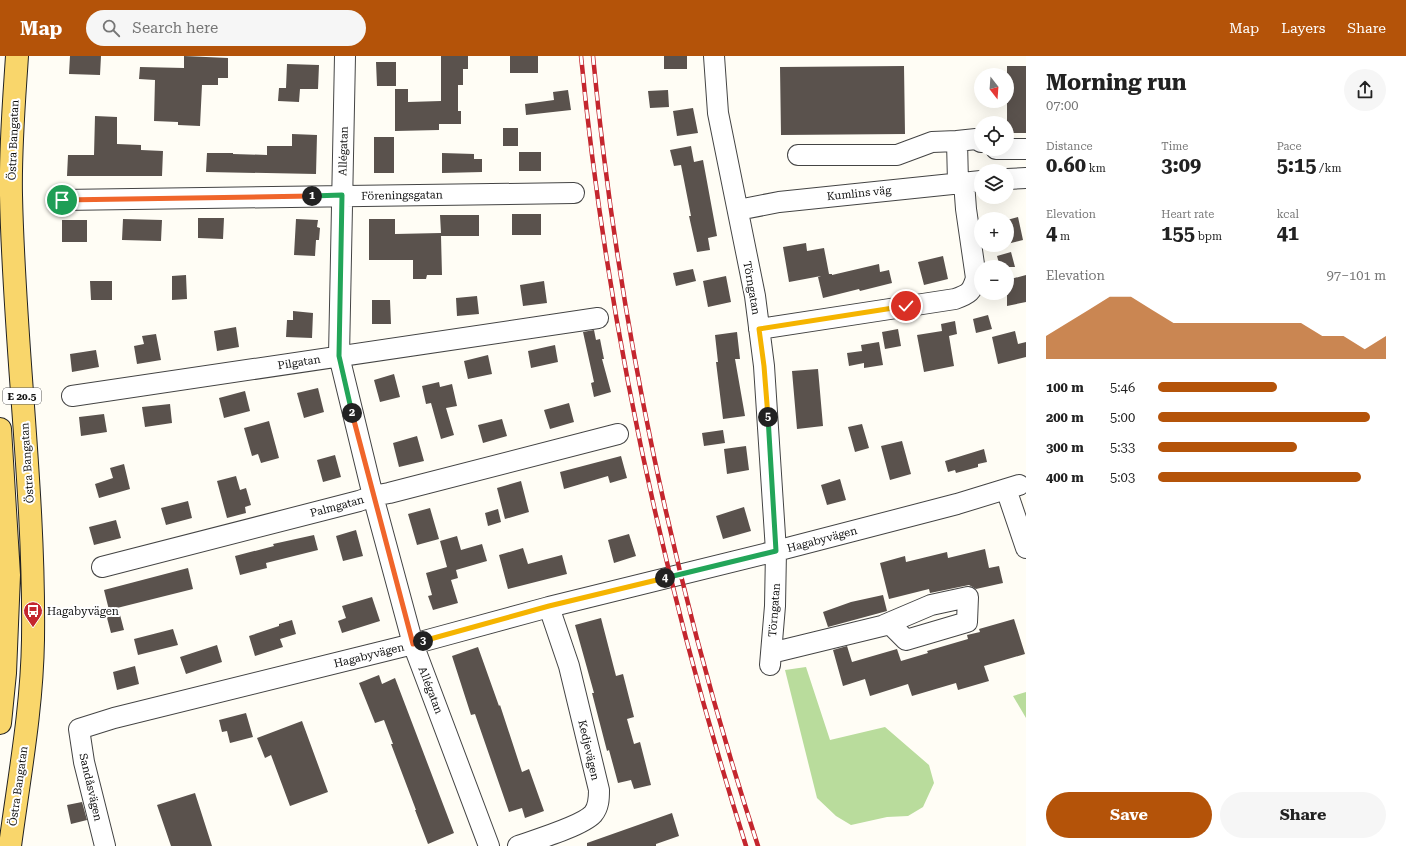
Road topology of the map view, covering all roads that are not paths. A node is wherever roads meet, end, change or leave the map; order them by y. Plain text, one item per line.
1 (17, 56) edge
2 (345, 56) edge
3 (714, 56) edge
4 (974, 139) edge
5 (957, 141) junction
6 (1014, 149) edge
7 (1026, 149) edge
8 (798, 155) dead end
9 (1026, 178) edge
10 (1014, 179) edge
11 (968, 182) edge
12 (574, 193) dead end
13 (342, 195) junction
14 (62, 200) dead end
15 (738, 210) junction
16 (598, 318) dead end
17 (759, 329) junction
18 (339, 356) junction
19 (72, 396) dead end
20 (0, 430) edge
21 (618, 434) dead end
22 (373, 496) junction
23 (1026, 548) edge
24 (776, 551) junction
25 (102, 567) dead end
26 (549, 606) junction
27 (884, 625) dead end
28 (413, 644) junction
29 (0, 723) edge
30 (80, 729) joint
31 (10, 846) edge
32 (105, 846) edge
33 (489, 846) edge
34 (518, 846) edge

1 - 31 main road, Östra Bangatan / E 20.5
2 - 13 street, Allégatan
3 - 15 street, Törngatan
4 - 5 street
5 - 8 street
5 - 11 street
6 - 7 street
9 - 10 street
11 - 15 street, Kumlins väg
11 - 17 street
12 - 13 street, Föreningsgatan
13 - 14 street, Föreningsgatan
13 - 18 street, Allégatan
15 - 17 street, Törngatan
16 - 18 street, Pilgatan
17 - 24 street, Törngatan
18 - 19 street, Pilgatan
18 - 22 street, Allégatan
20 - 29 main road
21 - 22 street, Palmgatan
22 - 25 street, Palmgatan
22 - 28 street, Allégatan
23 - 24 street, Hagabyvägen
24 - 26 street, Hagabyvägen
24 - 27 street, Törngatan
26 - 28 street, Hagabyvägen
26 - 34 street, Kedjevägen
28 - 30 street, Hagabyvägen
28 - 33 street, Allégatan
30 - 32 street, Sandåsvägen

